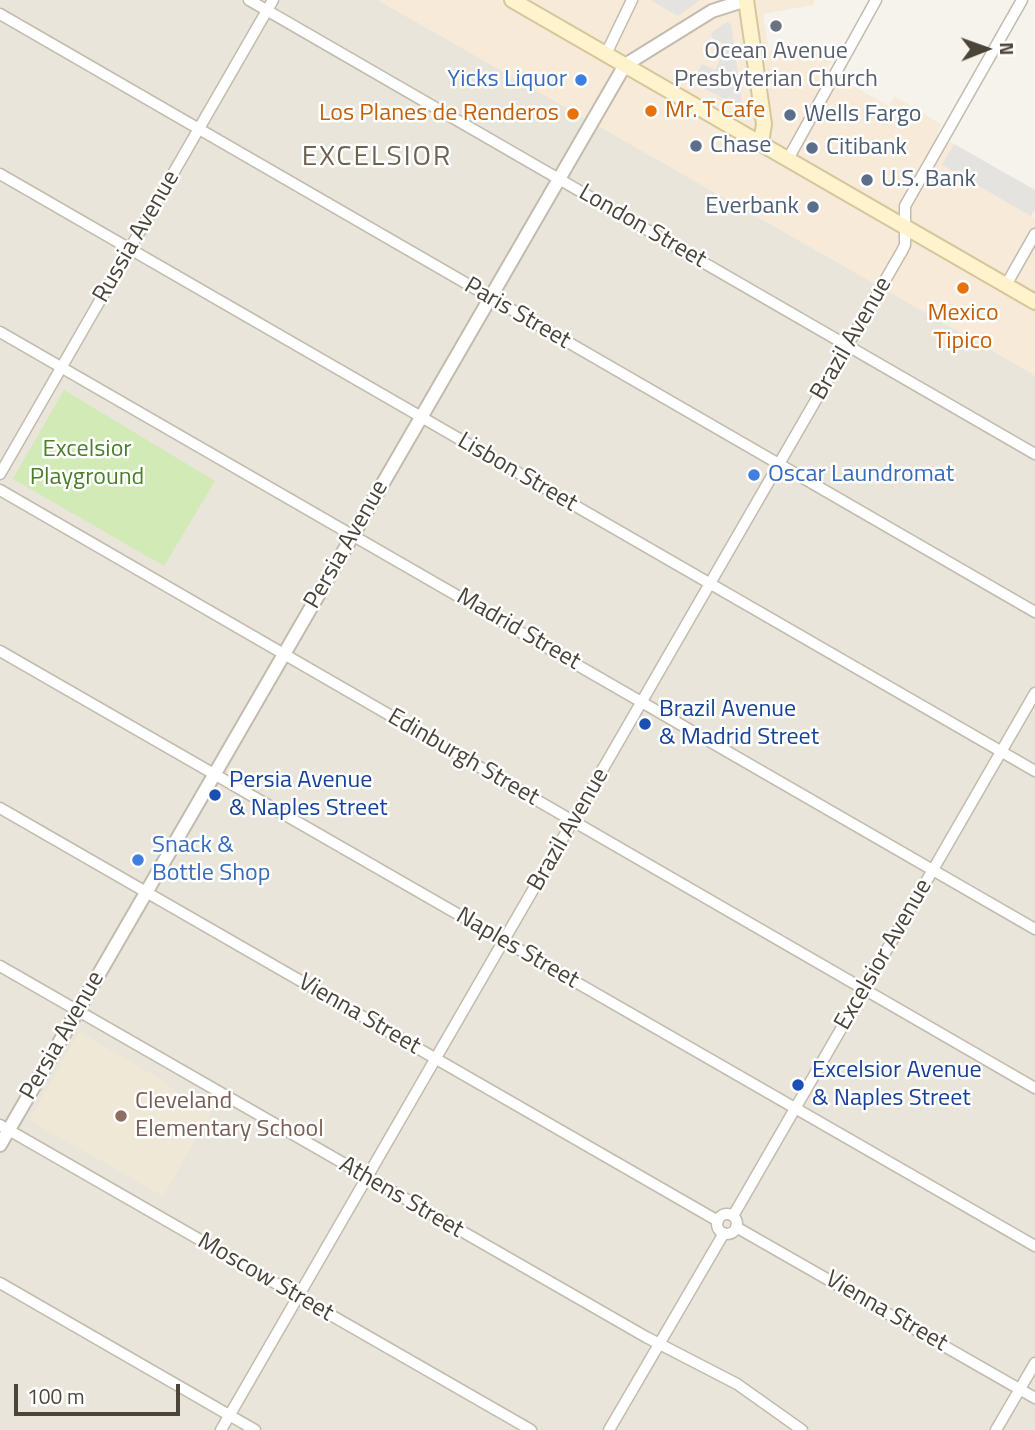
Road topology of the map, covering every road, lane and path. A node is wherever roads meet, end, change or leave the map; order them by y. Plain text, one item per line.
1 (249, 0) edge
2 (273, 0) edge
3 (512, 0) edge
4 (632, 0) edge
5 (746, 0) edge
6 (876, 0) edge
7 (1022, 0) edge
8 (267, 10) junction
9 (0, 14) edge
10 (606, 54) junction
11 (625, 65) junction
12 (198, 130) junction
13 (761, 144) junction
14 (788, 159) junction
15 (0, 174) edge
16 (558, 179) junction
17 (905, 226) junction
18 (1035, 234) edge
19 (130, 249) junction
20 (1006, 285) junction
21 (489, 298) junction
22 (1035, 302) edge
23 (0, 332) edge
24 (847, 346) junction
25 (62, 367) junction
26 (420, 417) junction
27 (1035, 454) edge
28 (779, 465) junction
29 (0, 474) edge
30 (0, 490) edge
31 (352, 535) junction
32 (710, 584) junction
33 (1035, 612) edge
34 (0, 651) edge
35 (284, 654) junction
36 (1035, 693) edge
37 (642, 702) junction
38 (1002, 752) junction
39 (1035, 771) edge
40 (215, 774) junction
41 (0, 808) edge
42 (574, 822) junction
43 (933, 871) junction
44 (146, 892) junction
45 (1035, 929) edge
46 (504, 941) junction
47 (0, 966) edge
48 (863, 989) junction
49 (77, 1011) junction
50 (435, 1058) junction
51 (1035, 1088) edge
52 (796, 1108) junction
53 (4, 1128) edge
54 (0, 1145) edge
55 (367, 1178) junction
56 (718, 1220) junction
57 (735, 1222) junction
58 (723, 1233) junction
59 (1035, 1246) edge
60 (0, 1283) edge
61 (298, 1297) junction
62 (660, 1344) junction
63 (1035, 1363) edge
64 (1020, 1389) junction
65 (1035, 1398) edge
66 (230, 1415) junction
67 (221, 1430) edge
68 (256, 1430) edge
69 (531, 1430) edge
70 (609, 1430) edge
71 (802, 1430) edge
72 (996, 1430) edge

1 - 8 street, London Street
2 - 8 street, Russia Avenue
3 - 10 main road
4 - 10 street
5 - 11 street, Persia Avenue
5 - 13 main road
6 - 14 street
7 - 17 street, Brazil Avenue
8 - 12 street, Russia Avenue
8 - 16 street, London Street
9 - 12 street, Paris Street
10 - 11 main road
11 - 13 main road
11 - 16 street, Persia Avenue
12 - 19 street, Russia Avenue
12 - 21 street, Paris Street
13 - 14 main road
14 - 17 main road
15 - 19 street, Lisbon Street
16 - 21 street, Persia Avenue
16 - 24 street, London Street
17 - 20 main road
17 - 24 street, Brazil Avenue
18 - 20 street
19 - 25 street, Russia Avenue
19 - 26 street, Lisbon Street
20 - 22 main road
21 - 26 street, Persia Avenue
21 - 28 street, Paris Street
23 - 25 street, Madrid Street
24 - 27 street, London Street
24 - 28 street, Brazil Avenue
25 - 29 street, Russia Avenue
25 - 31 street, Madrid Street
26 - 31 street, Persia Avenue
26 - 32 street, Lisbon Street
28 - 32 street, Brazil Avenue
28 - 33 street, Paris Street
30 - 35 street, Edinburgh Street
31 - 35 street, Persia Avenue
31 - 37 street, Madrid Street
32 - 37 street, Brazil Avenue
32 - 38 street, Lisbon Street
34 - 40 street, Naples Street
35 - 40 street, Persia Avenue
35 - 42 street, Edinburgh Street
36 - 38 street, Excelsior Avenue
37 - 42 street, Brazil Avenue
37 - 43 street, Madrid Street
38 - 39 street, Lisbon Street
38 - 43 street, Excelsior Avenue
40 - 44 street, Persia Avenue
40 - 46 street, Naples Street
41 - 44 street, Vienna Street
42 - 46 street, Brazil Avenue
42 - 48 street, Edinburgh Street
43 - 45 street, Madrid Street
43 - 48 street, Excelsior Avenue
44 - 49 street, Persia Avenue
44 - 50 street, Vienna Street
46 - 50 street, Brazil Avenue
46 - 52 street, Naples Street
47 - 49 street, Athens Street
48 - 51 street, Edinburgh Street
48 - 52 street, Excelsior Avenue
49 - 53 street, Persia Avenue
49 - 55 street, Athens Street
50 - 55 street, Brazil Avenue
50 - 56 street, Vienna Street
52 - 57 street, Excelsior Avenue
52 - 59 street, Naples Street
53 - 54 street, Persia Avenue
53 - 61 street, Moscow Street
55 - 61 street, Brazil Avenue
55 - 62 street, Athens Street
56 - 57 street
56 - 58 street
57 - 58 street
57 - 64 street, Vienna Street
58 - 62 street
60 - 66 street
61 - 66 street, Brazil Avenue
61 - 69 street, Moscow Street
62 - 70 street
62 - 71 street, Athens Street
63 - 64 street
64 - 65 street, Vienna Street
64 - 72 street
66 - 67 street, Brazil Avenue
66 - 68 street

